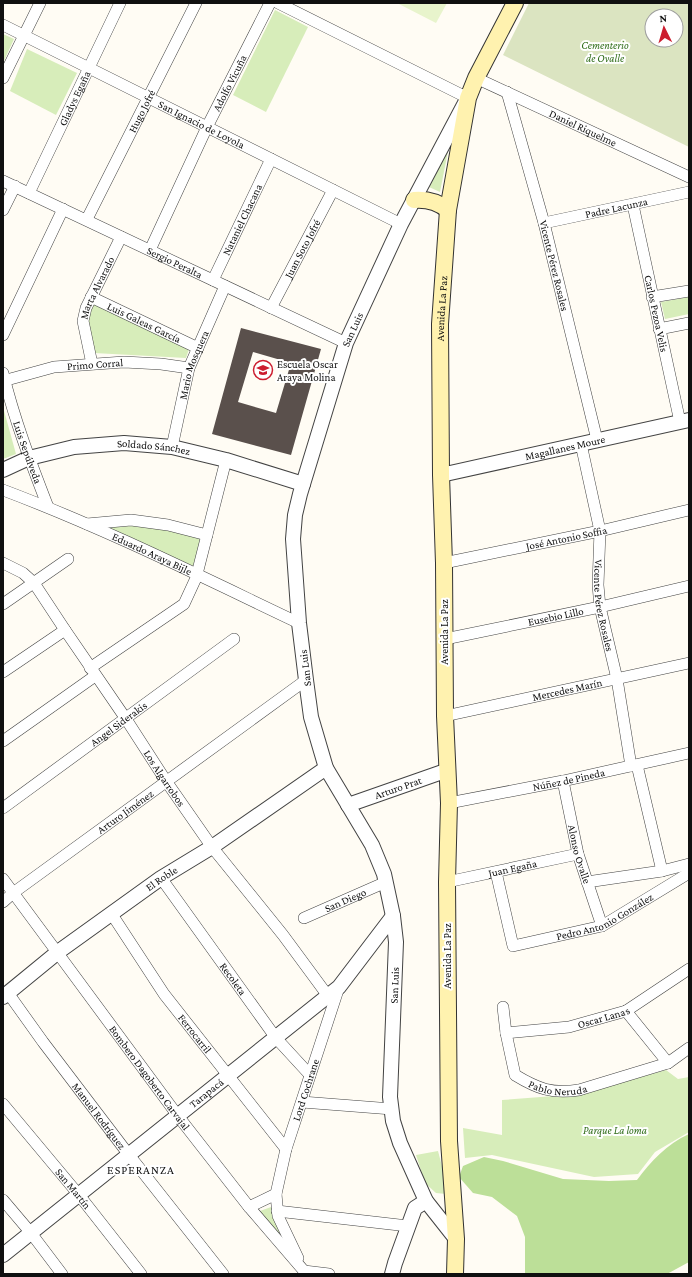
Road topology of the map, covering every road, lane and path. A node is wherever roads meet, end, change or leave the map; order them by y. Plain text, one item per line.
1 (40, 3) edge
2 (120, 3) edge
3 (196, 3) edge
4 (270, 3) edge
5 (278, 3) edge
6 (515, 3) edge
7 (3, 24) edge
8 (24, 35) junction
9 (88, 67) junction
10 (3, 78) edge
11 (476, 78) junction
12 (507, 92) junction
13 (148, 97) junction
14 (468, 98) junction
15 (208, 127) junction
16 (271, 159) junction
17 (689, 177) edge
18 (3, 181) edge
19 (15, 186) junction
20 (333, 190) junction
21 (689, 192) edge
22 (29, 193) junction
23 (414, 200) junction
24 (633, 205) junction
25 (63, 209) junction
26 (3, 210) edge
27 (448, 210) junction
28 (87, 219) junction
29 (544, 223) junction
30 (401, 224) junction
31 (121, 237) junction
32 (150, 250) junction
33 (213, 280) junction
34 (225, 286) junction
35 (689, 291) edge
36 (91, 297) junction
37 (652, 297) junction
38 (271, 308) junction
39 (689, 323) edge
40 (659, 329) junction
41 (3, 335) edge
42 (346, 343) junction
43 (198, 348) junction
44 (92, 364) junction
45 (189, 368) junction
46 (4, 383) edge
47 (684, 421) edge
48 (597, 440) junction
49 (581, 444) junction
50 (172, 447) junction
51 (29, 458) junction
52 (226, 460) junction
53 (3, 470) edge
54 (441, 475) junction
55 (303, 484) junction
56 (3, 490) edge
57 (48, 507) junction
58 (689, 510) edge
59 (86, 524) junction
60 (600, 531) junction
61 (207, 535) junction
62 (68, 559) dead end
63 (3, 563) edge
64 (444, 563) junction
65 (197, 574) junction
66 (34, 583) junction
67 (689, 586) edge
68 (3, 604) edge
69 (600, 607) junction
70 (299, 623) junction
71 (65, 630) junction
72 (234, 639) dead end
73 (445, 639) junction
74 (689, 663) edge
75 (3, 672) edge
76 (93, 672) junction
77 (617, 679) junction
78 (306, 680) junction
79 (445, 716) junction
80 (126, 719) junction
81 (3, 741) edge
82 (689, 753) edge
83 (634, 766) junction
84 (326, 768) junction
85 (448, 770) junction
86 (166, 781) junction
87 (564, 781) junction
88 (449, 803) junction
89 (348, 805) junction
90 (3, 808) edge
91 (212, 847) junction
92 (578, 854) junction
93 (689, 864) edge
94 (496, 872) junction
95 (662, 872) junction
96 (689, 873) edge
97 (161, 878) junction
98 (3, 879) edge
99 (386, 882) junction
100 (447, 882) junction
101 (587, 882) junction
102 (13, 893) junction
103 (3, 902) edge
104 (111, 913) junction
105 (393, 916) junction
106 (304, 918) dead end
107 (602, 926) junction
108 (58, 952) junction
109 (689, 969) edge
110 (340, 987) junction
111 (5, 995) edge
112 (328, 996) junction
113 (503, 1007) dead end
114 (626, 1010) junction
115 (506, 1033) junction
116 (276, 1038) junction
117 (689, 1048) edge
118 (668, 1062) junction
119 (310, 1075) junction
120 (228, 1076) junction
121 (302, 1102) junction
122 (3, 1104) edge
123 (392, 1109) junction
124 (178, 1116) junction
125 (286, 1149) junction
126 (129, 1155) junction
127 (276, 1194) junction
128 (79, 1195) junction
129 (3, 1200) edge
130 (426, 1201) junction
131 (249, 1207) junction
132 (278, 1211) junction
133 (408, 1226) junction
134 (31, 1233) junction
135 (456, 1239) junction
136 (3, 1255) edge
137 (304, 1272) edge
138 (62, 1274) edge
139 (141, 1274) edge
140 (223, 1274) edge
141 (329, 1274) edge
142 (392, 1274) edge
143 (455, 1274) edge

1 - 8 street
2 - 9 street, Gladys Egaña
3 - 13 street, Hugo Jofré
4 - 15 street, Adolfo Vicuña
5 - 14 street
6 - 11 main road, Avenida La Paz
7 - 8 street, San Ignacio de Loyola
8 - 9 street, San Ignacio de Loyola
8 - 10 street
9 - 13 street, San Ignacio de Loyola
9 - 22 street, Gladys Egaña
11 - 12 street, Daniel Riquelme
11 - 14 main road, Avenida La Paz
12 - 17 street, Daniel Riquelme
12 - 29 street, Vicente Pérez Rosales
13 - 15 street, San Ignacio de Loyola
13 - 28 street, Hugo Jofré
14 - 23 street, San Luis
14 - 27 main road, Avenida La Paz
15 - 16 street, San Ignacio de Loyola
15 - 32 street, Adolfo Vicuña
16 - 20 street, San Ignacio de Loyola
16 - 33 street, Nataniel Chacana
18 - 19 street, Sergio Peralta
19 - 22 street, Sergio Peralta
19 - 26 street
20 - 30 street, San Ignacio de Loyola
20 - 38 street, Juan Soto Jofré
21 - 24 street, Padre Lacunza
22 - 25 street, Sergio Peralta
23 - 27 main road
23 - 30 street, San Luis
24 - 29 street, Padre Lacunza
24 - 37 street, Carlos Pezoa Velis
25 - 28 street, Sergio Peralta
25 - 41 street
27 - 54 main road, Avenida La Paz
28 - 31 street, Sergio Peralta
29 - 48 street, Vicente Pérez Rosales
30 - 42 street, San Luis
31 - 32 street, Sergio Peralta
31 - 36 street, Marta Alvarado
32 - 33 street, Sergio Peralta
33 - 34 street, Sergio Peralta
34 - 38 street, Sergio Peralta
34 - 43 street, Mario Mosquera
35 - 37 street
36 - 43 street, Luis Galeas García
36 - 44 street, Marta Alvarado
37 - 40 street, Carlos Pezoa Velis
38 - 42 street, Sergio Peralta
39 - 40 street
40 - 47 street, Carlos Pezoa Velis
42 - 55 street, San Luis
43 - 45 street, Mario Mosquera
44 - 45 street, Primo Corral
44 - 46 street, Primo Corral
45 - 50 street, Mario Mosquera
46 - 51 street, Luis Sepúlveda
47 - 48 street, Magallanes Moure
48 - 49 street, Magallanes Moure
49 - 54 street, Magallanes Moure
49 - 60 street, Vicente Pérez Rosales
50 - 51 street, Soldado Sánchez
50 - 52 street, Soldado Sánchez
51 - 53 street, Soldado Sánchez
51 - 57 street, Luis Sepúlveda
52 - 55 street, Soldado Sánchez
52 - 61 street
54 - 64 main road, Avenida La Paz
55 - 70 street, San Luis
56 - 57 street, Eduardo Araya Bijle
57 - 59 street, Eduardo Araya Bijle
58 - 60 street, José Antonio Soffia
59 - 61 street
59 - 65 street, Eduardo Araya Bijle
60 - 64 street, José Antonio Soffia
60 - 69 street, Vicente Pérez Rosales
61 - 65 street
62 - 66 street
63 - 66 street, Los Algarrobos
64 - 73 main road, Avenida La Paz
65 - 70 street, Eduardo Araya Bijle
65 - 76 street
66 - 68 street
66 - 71 street, Los Algarrobos
67 - 69 street, Eusebio Lillo
69 - 73 street, Eusebio Lillo
69 - 77 street, Vicente Pérez Rosales
70 - 78 street, San Luis
71 - 75 street
71 - 76 street, Los Algarrobos
72 - 80 street, Angel Siderakis
73 - 79 main road, Avenida La Paz
74 - 77 street, Mercedes Marín
76 - 80 street, Los Algarrobos
76 - 81 street
77 - 79 street, Mercedes Marín
77 - 83 street, Vicente Pérez Rosales
78 - 84 street, San Luis
78 - 86 street, Arturo Jiménez
79 - 85 main road, Avenida La Paz
80 - 86 street, Los Algarrobos
80 - 90 street, Angel Siderakis
82 - 83 street, Núñez de Pineda
83 - 87 street, Núñez de Pineda
83 - 95 street, Vicente Pérez Rosales
84 - 89 street, San Luis
84 - 91 street, El Roble
85 - 88 main road, Avenida La Paz
85 - 89 street, Arturo Prat
86 - 91 street, Los Algarrobos
86 - 102 street, Arturo Jiménez
87 - 88 street, Núñez de Pineda
87 - 92 street, Alonso Ovalle
88 - 100 main road, Avenida La Paz
89 - 99 street, San Luis
91 - 97 street, El Roble
91 - 112 street, Los Algarrobos
92 - 94 street, Juan Egaña
92 - 101 street, Alonso Ovalle
93 - 95 street, Pedro Antonio González
94 - 100 street, Juan Egaña
94 - 107 street, Pedro Antonio González
95 - 101 street, Pedro Antonio González
96 - 107 street, Pedro Antonio González
97 - 104 street, El Roble
97 - 116 street, Recoleta
98 - 102 street, Bombero Dagoberto Carvajal
99 - 105 street, San Luis
99 - 106 street, San Diego
100 - 135 main road, Avenida La Paz
101 - 107 street, Alonso Ovalle
102 - 103 street, Arturo Jiménez
102 - 108 street, Bombero Dagoberto Carvajal
104 - 108 street, El Roble
104 - 120 street, Ferrocarril
105 - 110 street, Tarapacá
105 - 123 street, San Luis
108 - 111 street, El Roble
108 - 124 street, Bombero Dagoberto Carvajal
109 - 114 street, Oscar Lanas
110 - 112 street, Tarapacá
110 - 119 street, Lord Cochrane
111 - 126 street, Manuel Rodríguez
112 - 116 street, Tarapacá
113 - 115 street, Pablo Neruda
114 - 115 street, Oscar Lanas
114 - 118 street
115 - 118 street, Pablo Neruda
116 - 119 street, Recoleta
116 - 120 street, Tarapacá
117 - 118 street, Pablo Neruda
119 - 121 street, Lord Cochrane
120 - 124 street, Tarapacá
120 - 125 street, Ferrocarril
121 - 123 street
121 - 125 street, Lord Cochrane
122 - 128 street, San Martín
123 - 130 street, San Luis
124 - 126 street, Tarapacá
124 - 131 street, Bombero Dagoberto Carvajal
125 - 127 street, Lord Cochrane
126 - 128 street, Tarapacá
126 - 140 street, Manuel Rodríguez
127 - 131 street
127 - 132 street, Lord Cochrane
128 - 134 street, Tarapacá
128 - 139 street, San Martín
129 - 134 street
130 - 133 street
130 - 135 street, San Luis
131 - 137 street, Bombero Dagoberto Carvajal
132 - 133 street
132 - 137 street, Lord Cochrane
133 - 142 street
134 - 136 street, Tarapacá
134 - 138 street
135 - 143 main road, Avenida La Paz
137 - 141 street

